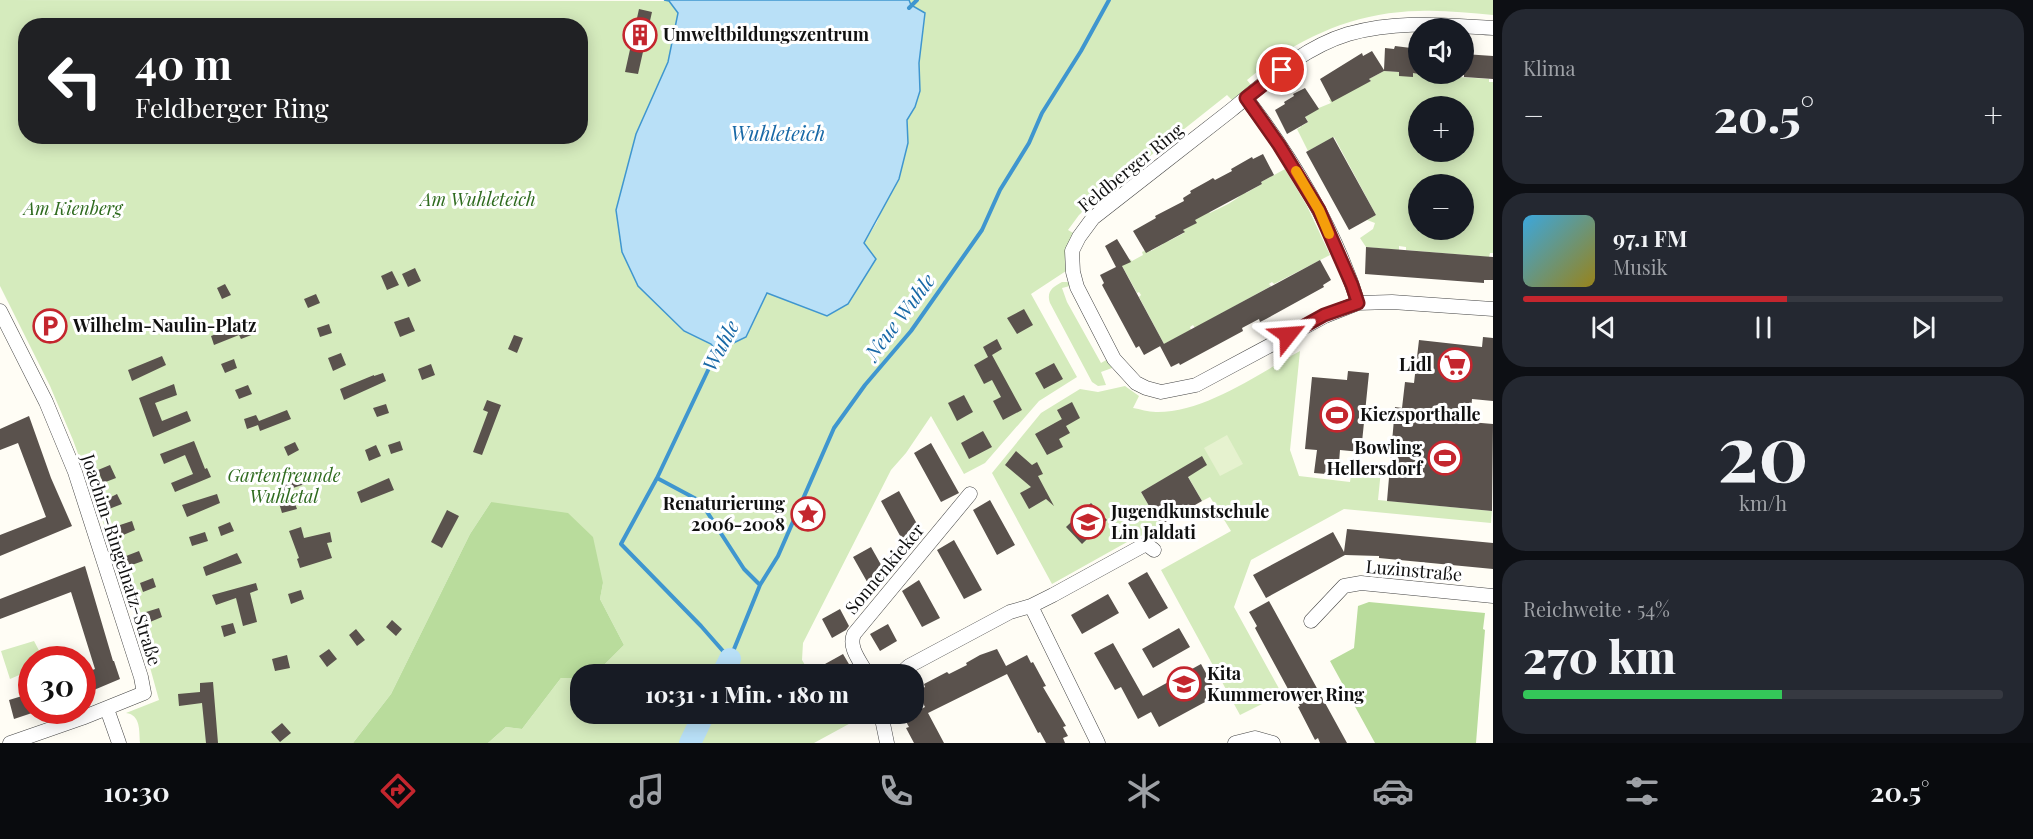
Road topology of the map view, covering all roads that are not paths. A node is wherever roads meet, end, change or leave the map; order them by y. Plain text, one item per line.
1 (1493, 28) edge
2 (1246, 98) junction
3 (1358, 303) junction
4 (1493, 309) edge
5 (0, 311) edge
6 (970, 494) dead end
7 (1154, 550) dead end
8 (1493, 596) edge
9 (1031, 606) junction
10 (1311, 621) dead end
11 (862, 664) edge
12 (913, 664) edge
13 (107, 709) junction
14 (883, 724) edge
15 (10, 743) edge
16 (118, 743) edge
17 (887, 743) edge
18 (1098, 743) edge
19 (1235, 743) edge
20 (1273, 743) edge

1 - 2 street, Feldberger Ring
2 - 3 street
2 - 3 street, Feldberger Ring
3 - 4 street, Feldberger Ring
5 - 13 street, Joachim-Ringelnatz-Straße
6 - 11 street, Sonnenkieker
7 - 9 street
8 - 10 street, Luzinstraße
9 - 12 street
9 - 18 street
13 - 15 street, Joachim-Ringelnatz-Straße
13 - 16 street
14 - 17 street
19 - 20 street

